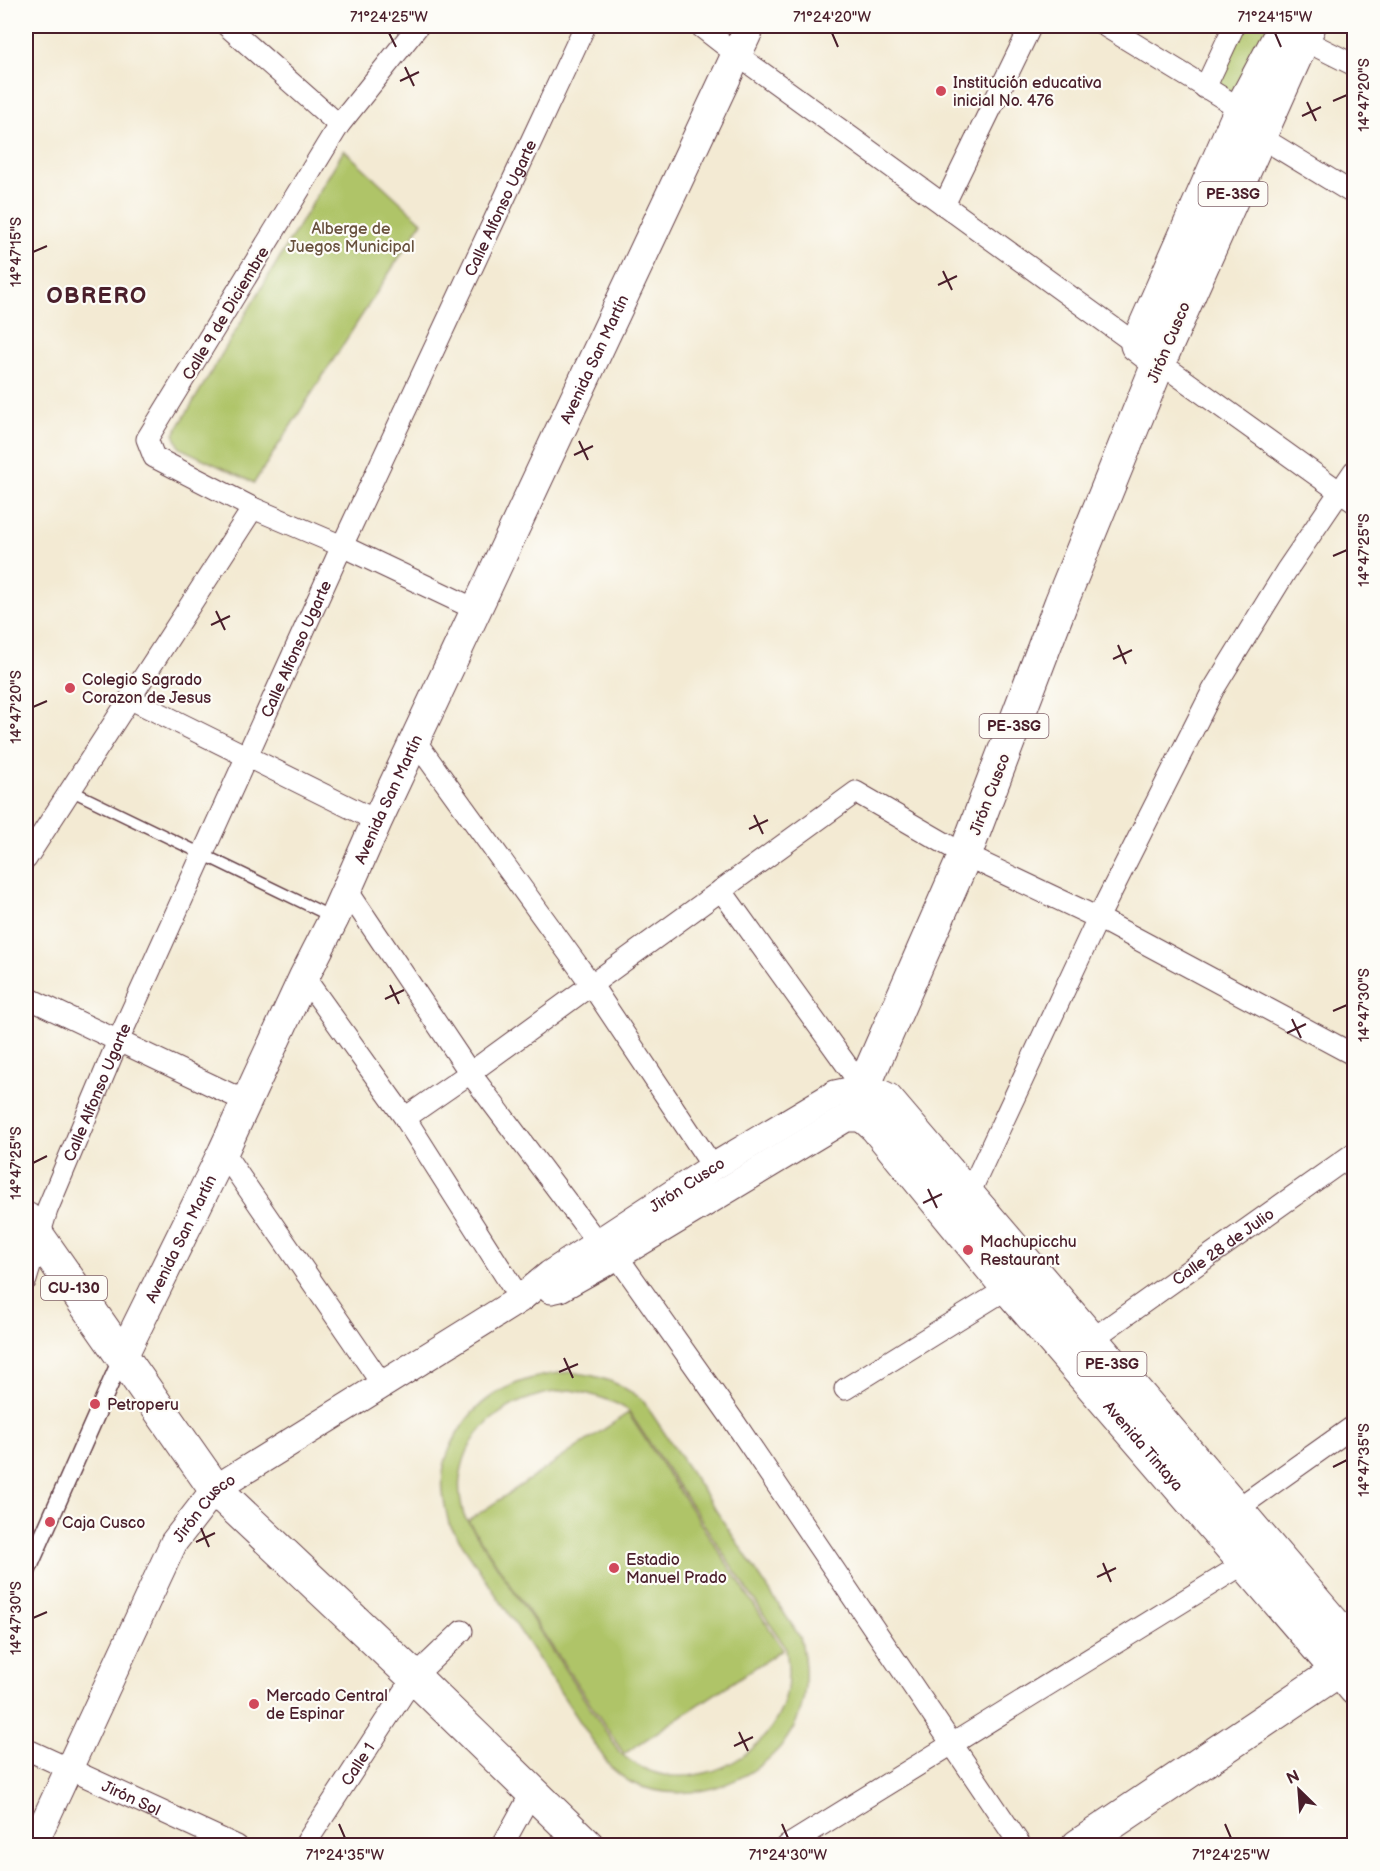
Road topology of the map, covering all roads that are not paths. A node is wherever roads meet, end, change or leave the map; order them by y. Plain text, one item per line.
1 (227, 26) edge
2 (418, 26) edge
3 (585, 26) edge
4 (700, 26) edge
5 (750, 26) edge
6 (1030, 26) edge
7 (1104, 26) edge
8 (1234, 26) edge
9 (1299, 30) edge
10 (736, 54) junction
11 (1354, 65) edge
12 (1205, 88) junction
13 (1245, 123) junction
14 (339, 125) junction
15 (1354, 194) edge
16 (944, 205) junction
17 (1148, 354) junction
18 (1354, 471) edge
19 (1347, 496) edge
20 (253, 508) junction
21 (342, 546) junction
22 (477, 610) junction
23 (131, 699) junction
24 (416, 742) junction
25 (247, 758) junction
26 (70, 790) junction
27 (377, 821) junction
28 (203, 854) junction
29 (965, 855) junction
30 (26, 859) edge
31 (347, 890) junction
32 (721, 890) junction
33 (334, 918) junction
34 (1098, 918) junction
35 (304, 976) junction
36 (591, 984) junction
37 (26, 997) edge
38 (118, 1041) junction
39 (1354, 1055) edge
40 (470, 1073) junction
41 (245, 1101) junction
42 (865, 1103) junction
43 (405, 1118) junction
44 (223, 1152) junction
45 (1354, 1153) edge
46 (713, 1167) junction
47 (969, 1194) junction
48 (32, 1227) edge
49 (607, 1249) junction
50 (26, 1280) edge
51 (1008, 1288) junction
52 (520, 1299) junction
53 (1079, 1349) junction
54 (122, 1357) junction
55 (382, 1384) junction
56 (845, 1389) dead end
57 (1354, 1426) edge
58 (215, 1489) junction
59 (1237, 1509) junction
60 (1245, 1563) junction
61 (26, 1574) edge
62 (462, 1631) dead end
63 (1351, 1667) edge
64 (414, 1677) junction
65 (952, 1743) junction
66 (26, 1749) edge
67 (70, 1769) junction
68 (532, 1790) junction
69 (33, 1845) edge
70 (237, 1845) edge
71 (304, 1845) edge
72 (502, 1845) edge
73 (588, 1845) edge
74 (787, 1845) edge
75 (1021, 1845) edge
76 (1078, 1845) edge

1 - 14 street
2 - 14 street, Calle 9 de Diciembre
3 - 21 street, Calle Alfonso Ugarte
4 - 10 street
5 - 10 main road, Avenida San Martín
6 - 16 street
7 - 12 street
8 - 12 street
9 - 11 street
9 - 13 main road, Jirón Cusco / PE-3SG
10 - 16 street
10 - 22 main road, Avenida San Martín
12 - 13 street
13 - 15 street
13 - 17 main road, Jirón Cusco / PE-3SG
14 - 20 street, Calle 9 de Diciembre
16 - 17 street
17 - 19 street
17 - 29 main road, Jirón Cusco / PE-3SG
18 - 19 street
19 - 34 street
20 - 21 street
20 - 23 street
21 - 22 street
21 - 25 street, Calle Alfonso Ugarte
22 - 24 main road, Avenida San Martín
23 - 25 street
23 - 26 street
24 - 27 main road, Avenida San Martín
24 - 36 street
25 - 27 street
25 - 28 street, Calle Alfonso Ugarte
26 - 28 lane
26 - 30 street
27 - 31 main road, Avenida San Martín
28 - 33 lane
28 - 38 street, Calle Alfonso Ugarte
29 - 32 street
29 - 34 street
29 - 42 main road, Jirón Cusco / PE-3SG
31 - 33 main road, Avenida San Martín
31 - 40 street
32 - 36 street
32 - 42 street
33 - 35 main road, Avenida San Martín
34 - 39 street
34 - 47 street
35 - 41 main road, Avenida San Martín
35 - 43 street
36 - 40 street
36 - 46 street
37 - 38 street
38 - 41 street
38 - 48 street, Calle Alfonso Ugarte
40 - 43 street
40 - 49 street
41 - 44 main road, Avenida San Martín
42 - 46 street, Jirón Cusco
42 - 47 main road, Avenida Tintaya / PE-3SG
42 - 49 street, Jirón Cusco
42 - 51 main road, Avenida Tintaya / PE-3SG
43 - 52 street
44 - 54 main road, Avenida San Martín
44 - 55 street
45 - 53 street, Calle 28 de Julio
46 - 49 street, Jirón Cusco
47 - 53 main road, Avenida Tintaya / PE-3SG
48 - 50 street, Calle Alfonso Ugarte
48 - 54 main road, CU-130
49 - 52 street, Jirón Cusco
49 - 65 street
51 - 53 main road, Avenida Tintaya / PE-3SG
51 - 56 street
52 - 55 street, Jirón Cusco
53 - 59 main road, Avenida Tintaya / PE-3SG
53 - 60 main road, Avenida Tintaya / PE-3SG
54 - 58 main road
54 - 61 street, Avenida San Martín
55 - 58 street, Jirón Cusco
57 - 59 street
58 - 64 main road
58 - 67 street, Jirón Cusco
59 - 63 main road, Avenida Tintaya / PE-3SG
60 - 63 main road, Avenida Tintaya / PE-3SG
60 - 65 street
62 - 64 street, Calle 1
63 - 76 main road
64 - 68 main road
64 - 71 street, Calle 1
65 - 74 street
65 - 75 street
66 - 67 street, Jirón Sol
67 - 69 street, Jirón Cusco
67 - 70 street, Jirón Sol
68 - 72 street
68 - 73 main road

